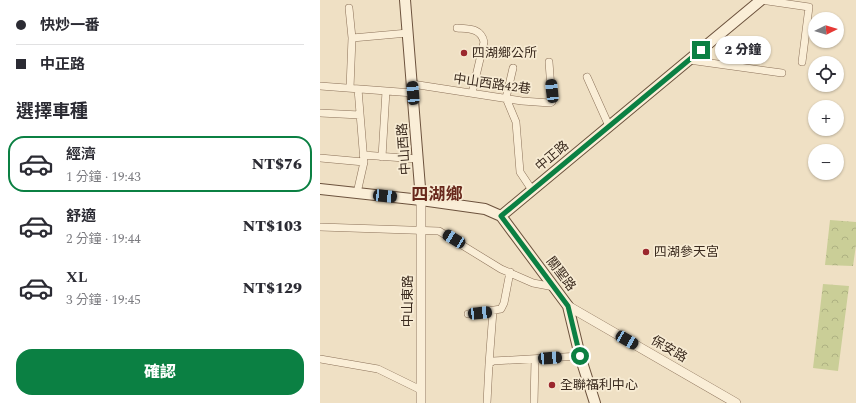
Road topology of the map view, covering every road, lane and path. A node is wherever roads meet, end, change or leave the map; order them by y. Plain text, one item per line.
1 (405, 0) edge
2 (761, 0) edge
3 (349, 8) dead end
4 (457, 28) dead end
5 (408, 33) junction
6 (352, 38) junction
7 (689, 60) junction
8 (549, 62) dead end
9 (802, 62) dead end
10 (513, 68) dead end
11 (782, 73) dead end
12 (587, 77) dead end
13 (320, 86) edge
14 (350, 88) junction
15 (358, 89) junction
16 (413, 89) junction
17 (386, 91) junction
18 (472, 93) junction
19 (506, 98) junction
20 (320, 113) edge
21 (360, 115) junction
22 (609, 126) junction
23 (382, 157) junction
24 (320, 158) edge
25 (363, 159) junction
26 (418, 159) junction
27 (320, 189) edge
28 (532, 190) junction
29 (357, 193) junction
30 (421, 200) junction
31 (501, 216) junction
32 (320, 227) edge
33 (421, 230) junction
34 (510, 272) junction
35 (554, 287) junction
36 (568, 306) junction
37 (493, 311) junction
38 (468, 314) dead end
39 (580, 356) junction
40 (320, 359) edge
41 (535, 360) junction
42 (489, 364) junction
43 (421, 390) junction
44 (421, 403) edge
45 (487, 403) edge
46 (534, 403) edge
47 (595, 403) edge
48 (736, 403) edge

1 - 5 main road, 中山西路
2 - 7 main road, 中正路
2 - 9 street
3 - 6 street
4 - 18 street
5 - 6 street
5 - 16 main road, 中山西路
6 - 14 street
7 - 11 street
7 - 22 main road, 中正路
8 - 19 street, 中山西路42巷
10 - 19 street
12 - 22 street
13 - 14 street, 中山西路42巷
14 - 15 street, 中山西路42巷
15 - 17 street, 中山西路42巷
15 - 21 street
16 - 17 street, 中山西路42巷
16 - 18 street, 中山西路42巷
16 - 26 main road, 中山西路
17 - 23 street
18 - 19 street, 中山西路42巷
19 - 28 street
20 - 21 street
21 - 25 street
22 - 28 main road, 中正路
23 - 25 street
23 - 26 street
24 - 25 street
25 - 29 street
26 - 30 main road, 中山西路
27 - 29 main road
28 - 31 main road, 中正路
29 - 30 main road
30 - 31 main road
30 - 33 street, 中山東路
31 - 35 main road, 關聖路
32 - 33 street
33 - 34 street
33 - 43 street, 中山東路
34 - 35 street
34 - 37 street
35 - 36 main road, 關聖路
36 - 39 main road, 關聖路
36 - 48 street, 保安路
37 - 38 street
37 - 42 street
39 - 41 street
39 - 47 main road, 關聖路
40 - 43 street
41 - 42 street
41 - 46 street
42 - 45 street
43 - 44 street, 中山東路

